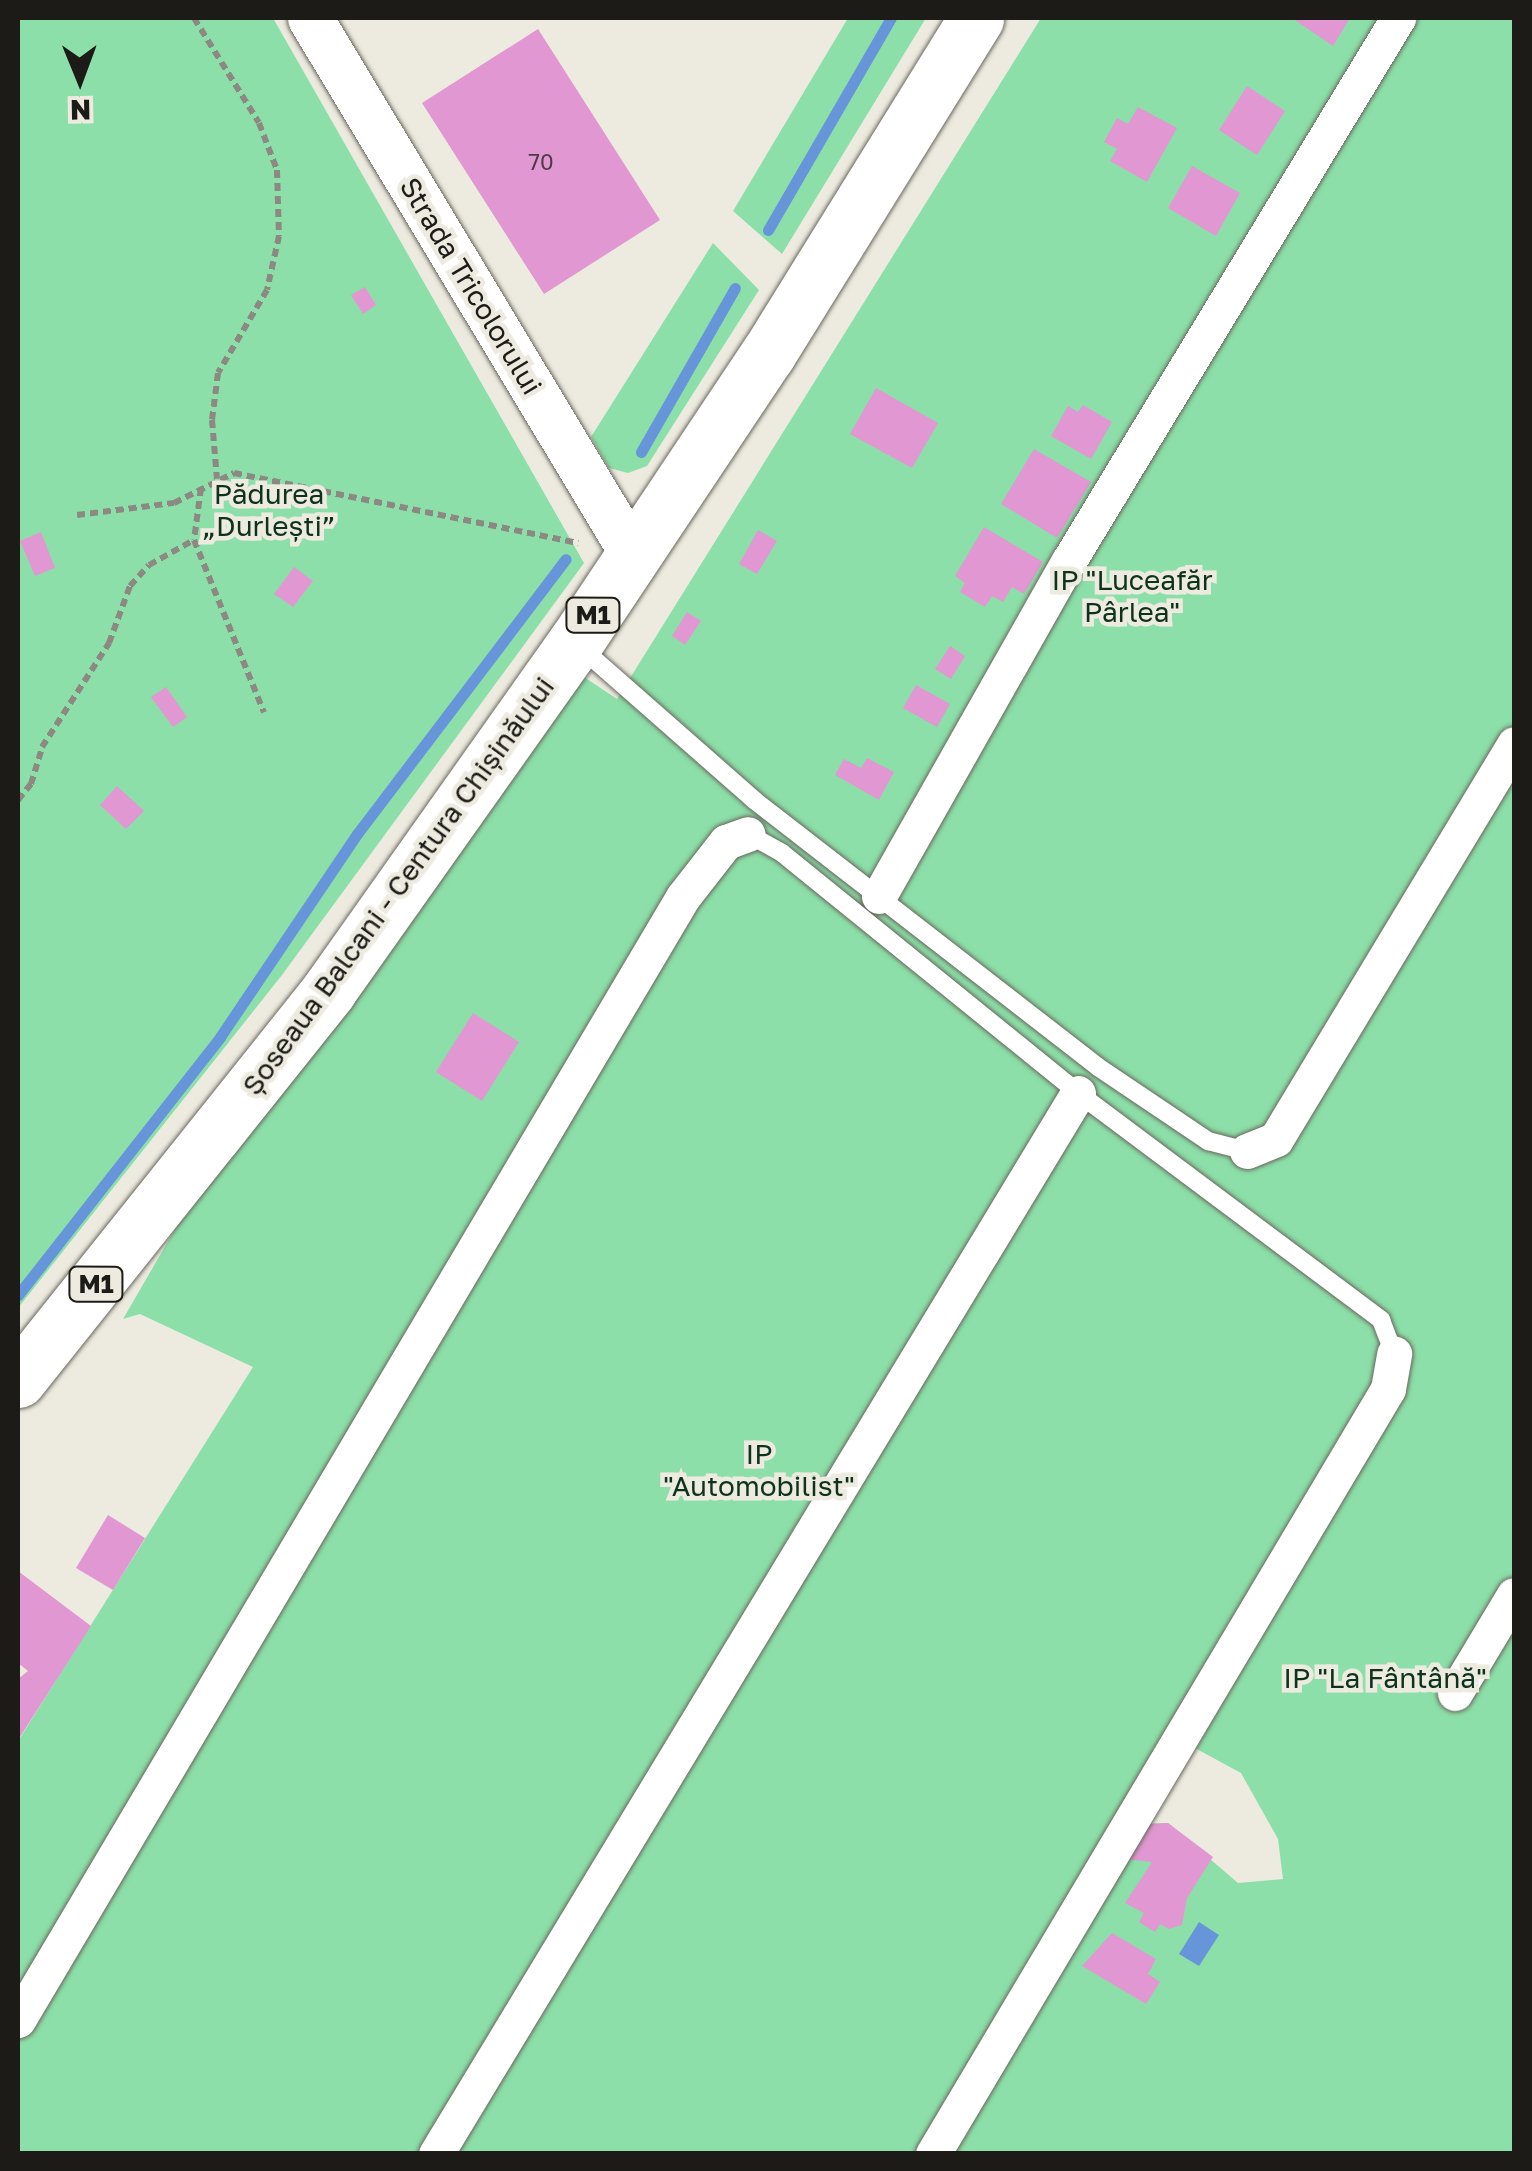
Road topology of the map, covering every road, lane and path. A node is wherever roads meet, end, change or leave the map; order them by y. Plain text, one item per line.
1 (194, 18) edge
2 (310, 18) edge
3 (976, 18) edge
4 (1398, 18) edge
5 (217, 479) junction
6 (201, 487) junction
7 (77, 515) dead end
8 (194, 540) junction
9 (633, 555) junction
10 (575, 643) junction
11 (264, 712) dead end
12 (1514, 744) edge
13 (18, 800) edge
14 (748, 834) joint
15 (880, 896) junction
16 (1078, 1093) junction
17 (1247, 1151) joint
18 (1394, 1354) joint
19 (18, 1380) edge
20 (1514, 1595) edge
21 (1455, 1693) dead end
22 (18, 2020) edge
23 (436, 2154) edge
24 (933, 2154) edge

1 - 5 path
2 - 9 street, Strada Tricolorului
3 - 9 highway, Șoseaua Balcani - Centura Chișinăului / M1
4 - 15 street
5 - 6 path
5 - 9 path
6 - 7 path
6 - 8 path
8 - 11 path
8 - 13 path
9 - 10 highway, Șoseaua Balcani - Centura Chișinăului / M1
10 - 15 lane
10 - 19 highway, Șoseaua Balcani - Centura Chișinăului / M1
12 - 17 street
14 - 16 lane
14 - 22 street
15 - 17 lane
16 - 18 lane
16 - 23 street
18 - 24 street
20 - 21 street

